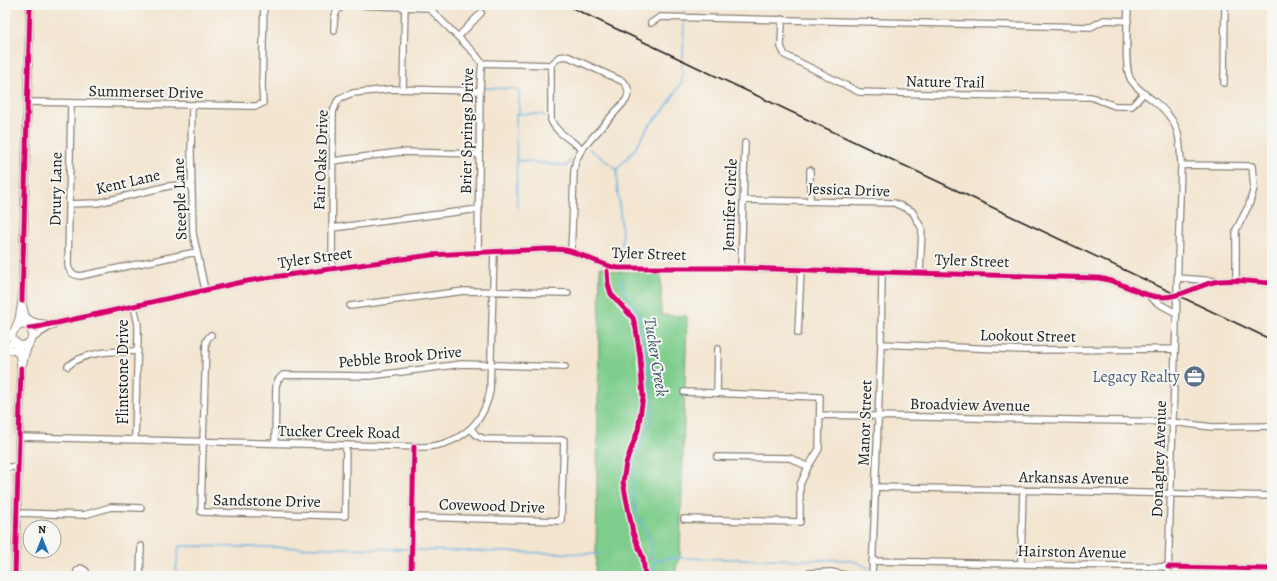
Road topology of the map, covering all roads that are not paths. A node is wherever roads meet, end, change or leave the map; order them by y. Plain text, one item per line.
1 (30, 5) edge
2 (264, 5) edge
3 (347, 5) edge
4 (357, 5) edge
5 (1128, 5) edge
6 (1225, 5) edge
7 (405, 6) edge
8 (481, 13) dead end
9 (782, 19) junction
10 (1128, 21) junction
11 (651, 22) dead end
12 (334, 31) dead end
13 (458, 37) junction
14 (482, 63) junction
15 (551, 65) junction
16 (1224, 83) dead end
17 (403, 88) junction
18 (480, 90) junction
19 (1144, 93) junction
20 (28, 102) junction
21 (71, 103) junction
22 (192, 106) junction
23 (746, 143) dead end
24 (582, 149) junction
25 (479, 154) junction
26 (333, 161) junction
27 (1181, 165) junction
28 (810, 170) dead end
29 (192, 184) junction
30 (743, 200) junction
31 (810, 201) junction
32 (69, 204) junction
33 (479, 209) junction
34 (332, 228) junction
35 (571, 251) junction
36 (196, 252) junction
37 (478, 252) junction
38 (494, 252) junction
39 (741, 268) junction
40 (332, 269) junction
41 (801, 270) junction
42 (882, 272) junction
43 (920, 273) junction
44 (1178, 278) junction
45 (1236, 280) junction
46 (1219, 281) junction
47 (1272, 283) edge
48 (205, 290) junction
49 (493, 290) junction
50 (568, 293) dead end
51 (1148, 295) junction
52 (1177, 295) junction
53 (22, 301) junction
54 (134, 306) junction
55 (350, 306) dead end
56 (1176, 313) junction
57 (25, 316) junction
58 (57, 323) junction
59 (46, 324) junction
60 (28, 327) junction
61 (14, 330) junction
62 (798, 333) dead end
63 (211, 335) dead end
64 (5, 338) edge
65 (30, 341) junction
66 (16, 344) junction
67 (881, 344) junction
68 (5, 345) edge
69 (718, 349) dead end
70 (1175, 349) junction
71 (5, 350) edge
72 (138, 351) junction
73 (20, 354) junction
74 (491, 365) junction
75 (68, 366) dead end
76 (565, 367) dead end
77 (21, 368) junction
78 (684, 392) dead end
79 (717, 392) junction
80 (820, 415) junction
81 (878, 416) junction
82 (1173, 422) junction
83 (1272, 426) edge
84 (471, 429) junction
85 (19, 437) junction
86 (135, 440) junction
87 (202, 441) junction
88 (275, 443) junction
89 (346, 445) junction
90 (414, 447) junction
91 (717, 457) dead end
92 (5, 467) edge
93 (18, 467) junction
94 (808, 467) junction
95 (876, 487) junction
96 (1023, 490) junction
97 (1171, 493) junction
98 (1272, 496) edge
99 (141, 508) dead end
100 (17, 513) junction
101 (413, 517) junction
102 (684, 519) dead end
103 (141, 546) dead end
104 (872, 561) junction
105 (1021, 564) junction
106 (1168, 567) junction
107 (1272, 569) edge
108 (15, 576) edge
109 (77, 576) edge
110 (86, 576) edge
111 (140, 576) edge
112 (411, 576) edge
113 (807, 576) edge
114 (850, 576) edge
115 (872, 576) edge
116 (1168, 576) edge

1 - 20 main road
2 - 22 street, Summerset Drive
3 - 12 street
4 - 7 street, Brier Springs Drive
5 - 10 street, Donaghey Avenue
6 - 16 street
7 - 13 street, Brier Springs Drive
7 - 17 street
8 - 13 street
9 - 10 street
9 - 11 street
9 - 19 street, Nature Trail
10 - 19 street, Donaghey Avenue
13 - 14 street, Brier Springs Drive
14 - 15 street
14 - 18 street, Brier Springs Drive
15 - 24 street
15 - 24 street
17 - 18 street, Fair Oaks Drive
17 - 26 street, Fair Oaks Drive
18 - 25 street, Brier Springs Drive
19 - 27 street, Donaghey Avenue
20 - 21 street, Summerset Drive
20 - 53 main road
21 - 22 street, Summerset Drive
21 - 32 street, Drury Lane
22 - 29 street, Steeple Lane
23 - 30 street, Jennifer Circle
24 - 35 street
25 - 26 street
25 - 33 street, Brier Springs Drive
26 - 34 street, Fair Oaks Drive
27 - 44 street, Donaghey Avenue
27 - 45 street
28 - 31 street
29 - 32 street, Kent Lane
29 - 36 street, Steeple Lane
30 - 31 street, Jessica Drive
30 - 39 street, Jennifer Circle
31 - 43 street, Jessica Drive
32 - 36 street, Drury Lane
33 - 34 street
33 - 37 street, Brier Springs Drive
34 - 40 street, Fair Oaks Drive
35 - 38 street, Tyler Street
35 - 39 street, Tyler Street
36 - 48 street, Steeple Lane
37 - 38 street, Tyler Street
37 - 40 street, Tyler Street
38 - 49 street, Tucker Creek Road
39 - 41 street, Tyler Street
40 - 48 street, Tyler Street
41 - 42 street, Tyler Street
41 - 62 street
42 - 43 street, Tyler Street
42 - 67 street, Manor Street
43 - 51 street, Tyler Street
44 - 46 street
44 - 52 street, Donaghey Avenue
45 - 46 street, Tyler Street
45 - 47 street, Tyler Street
46 - 52 street, Tyler Street
48 - 54 street, Tyler Street
49 - 50 street
49 - 55 street
49 - 74 street, Tucker Creek Road
51 - 52 street, Tyler Street
51 - 56 street
52 - 56 street, Donaghey Avenue
53 - 57 main road
53 - 61 main road
54 - 58 street, Tyler Street
54 - 72 street, Flintstone Drive
56 - 70 street, Donaghey Avenue
57 - 59 main road
57 - 60 main road
58 - 59 street, Tyler Street
58 - 65 street, Tyler Street
59 - 60 street, Tyler Street
60 - 61 main road
60 - 65 main road
61 - 64 street
61 - 66 main road
63 - 87 street, Sandstone Drive
65 - 66 main road
65 - 77 main road
66 - 68 street
66 - 73 main road
67 - 70 street, Lookout Street
67 - 81 street, Manor Street
69 - 79 street
70 - 82 street, Donaghey Avenue
71 - 73 main road
72 - 75 street
72 - 86 street, Flintstone Drive
73 - 77 main road
74 - 76 street, Pebble Brook Drive
74 - 84 street, Tucker Creek Road
74 - 88 street, Pebble Brook Drive
77 - 85 main road
78 - 79 street
79 - 80 street
80 - 81 street, Broadview Avenue
80 - 94 street
81 - 82 street, Broadview Avenue
81 - 95 street, Manor Street
82 - 83 street, Broadview Avenue
82 - 97 street, Donaghey Avenue
84 - 90 street, Tucker Creek Road
84 - 101 street, Covewood Drive
85 - 86 street, Tucker Creek Road
85 - 93 main road
86 - 87 street, Tucker Creek Road
87 - 88 street, Tucker Creek Road
87 - 89 street, Sandstone Drive
88 - 89 street, Tucker Creek Road
89 - 90 street, Tucker Creek Road
90 - 101 street
91 - 94 street
92 - 93 street
93 - 100 main road
94 - 102 street
95 - 96 street, Arkansas Avenue
95 - 104 street, Manor Street
96 - 97 street, Arkansas Avenue
96 - 105 street
97 - 98 street, Arkansas Avenue
97 - 106 street, Donaghey Avenue
99 - 100 street
100 - 108 main road
101 - 112 street
103 - 111 street
104 - 105 street, Hairston Avenue
104 - 115 street, Manor Street
105 - 106 street, Hairston Avenue
106 - 107 street, Hairston Avenue
106 - 116 street, Donaghey Avenue
109 - 110 street
113 - 114 street

